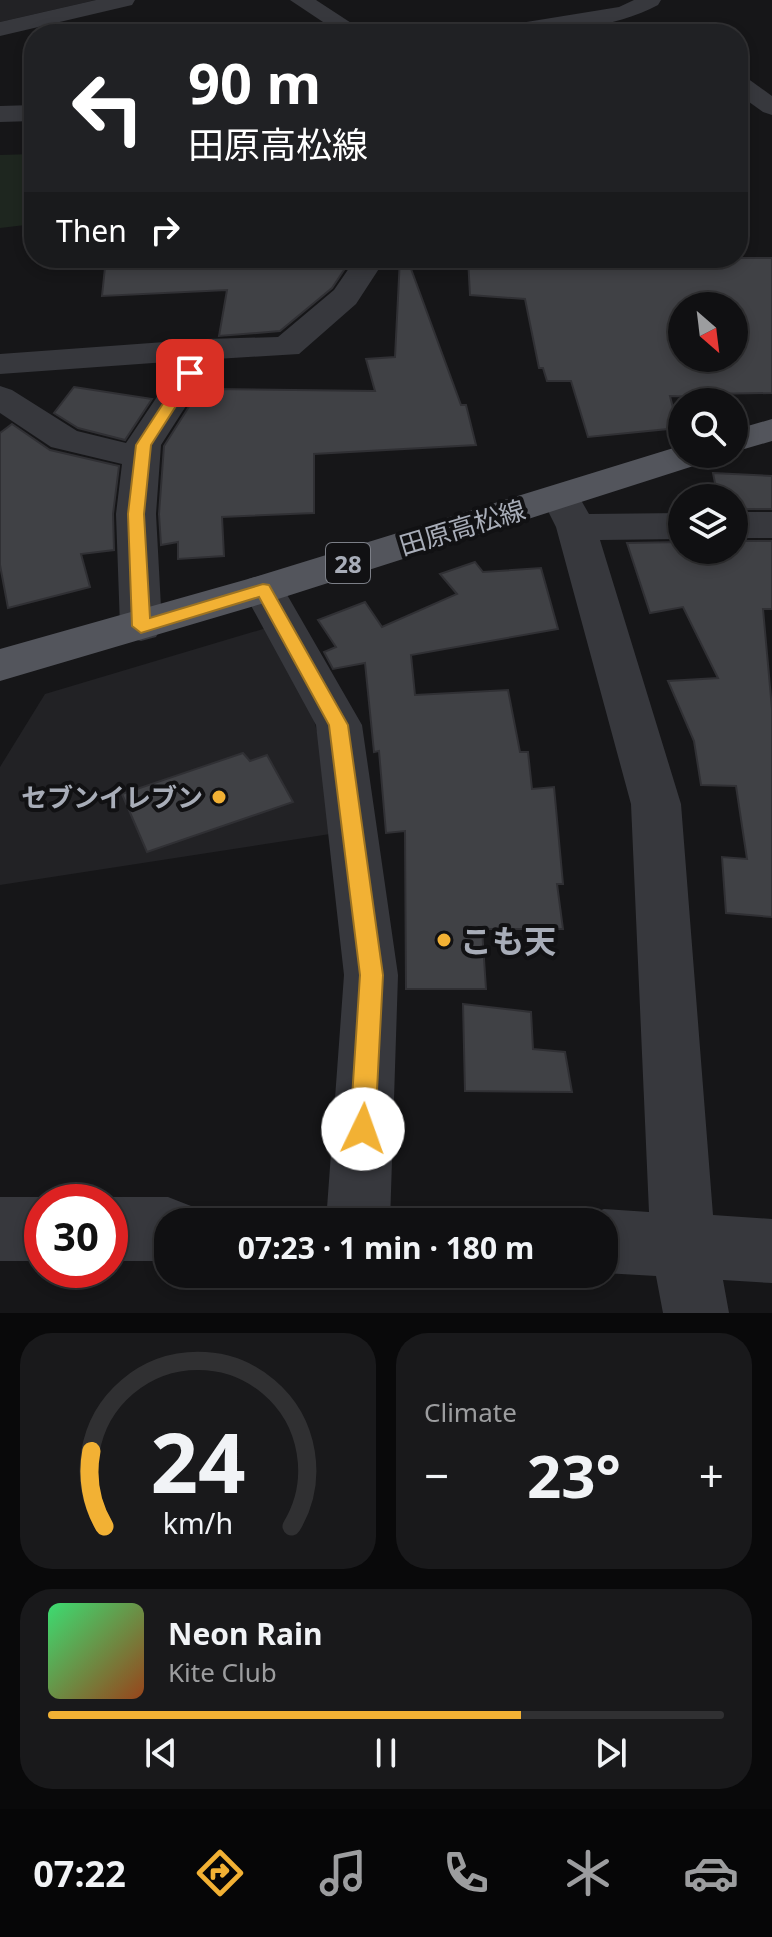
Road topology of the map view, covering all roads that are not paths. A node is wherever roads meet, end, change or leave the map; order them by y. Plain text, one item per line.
1 (124, 0) edge
2 (301, 0) edge
3 (650, 0) edge
4 (625, 13) junction
5 (341, 24) edge
6 (557, 24) edge
7 (645, 24) edge
8 (0, 29) edge
9 (748, 90) edge
10 (772, 107) edge
11 (24, 113) edge
12 (0, 114) edge
13 (364, 268) edge
14 (206, 349) junction
15 (0, 364) edge
16 (0, 397) edge
17 (772, 430) edge
18 (748, 437) edge
19 (142, 458) junction
20 (668, 466) edge
21 (568, 512) junction
22 (668, 524) edge
23 (748, 525) edge
24 (772, 525) edge
25 (263, 589) junction
26 (141, 626) junction
27 (0, 665) edge
28 (359, 1208) edge
29 (0, 1229) edge
30 (24, 1229) edge
31 (128, 1229) edge
32 (154, 1229) edge
33 (618, 1242) edge
34 (683, 1244) junction
35 (772, 1251) edge
36 (696, 1313) edge

1 - 8 street
2 - 5 street
3 - 4 street
4 - 6 street
4 - 7 street
9 - 10 street
11 - 12 street
13 - 14 street
14 - 15 street
14 - 19 street
16 - 19 street
17 - 18 main road
19 - 26 street
20 - 21 main road, 田原高松線 / 28
21 - 22 street
21 - 25 main road, 田原高松線 / 28
21 - 34 street
23 - 24 street
25 - 26 main road, 田原高松線 / 28
25 - 28 street
26 - 27 main road, 田原高松線 / 28
29 - 30 street
31 - 32 street
33 - 34 street
34 - 35 street
34 - 36 street

